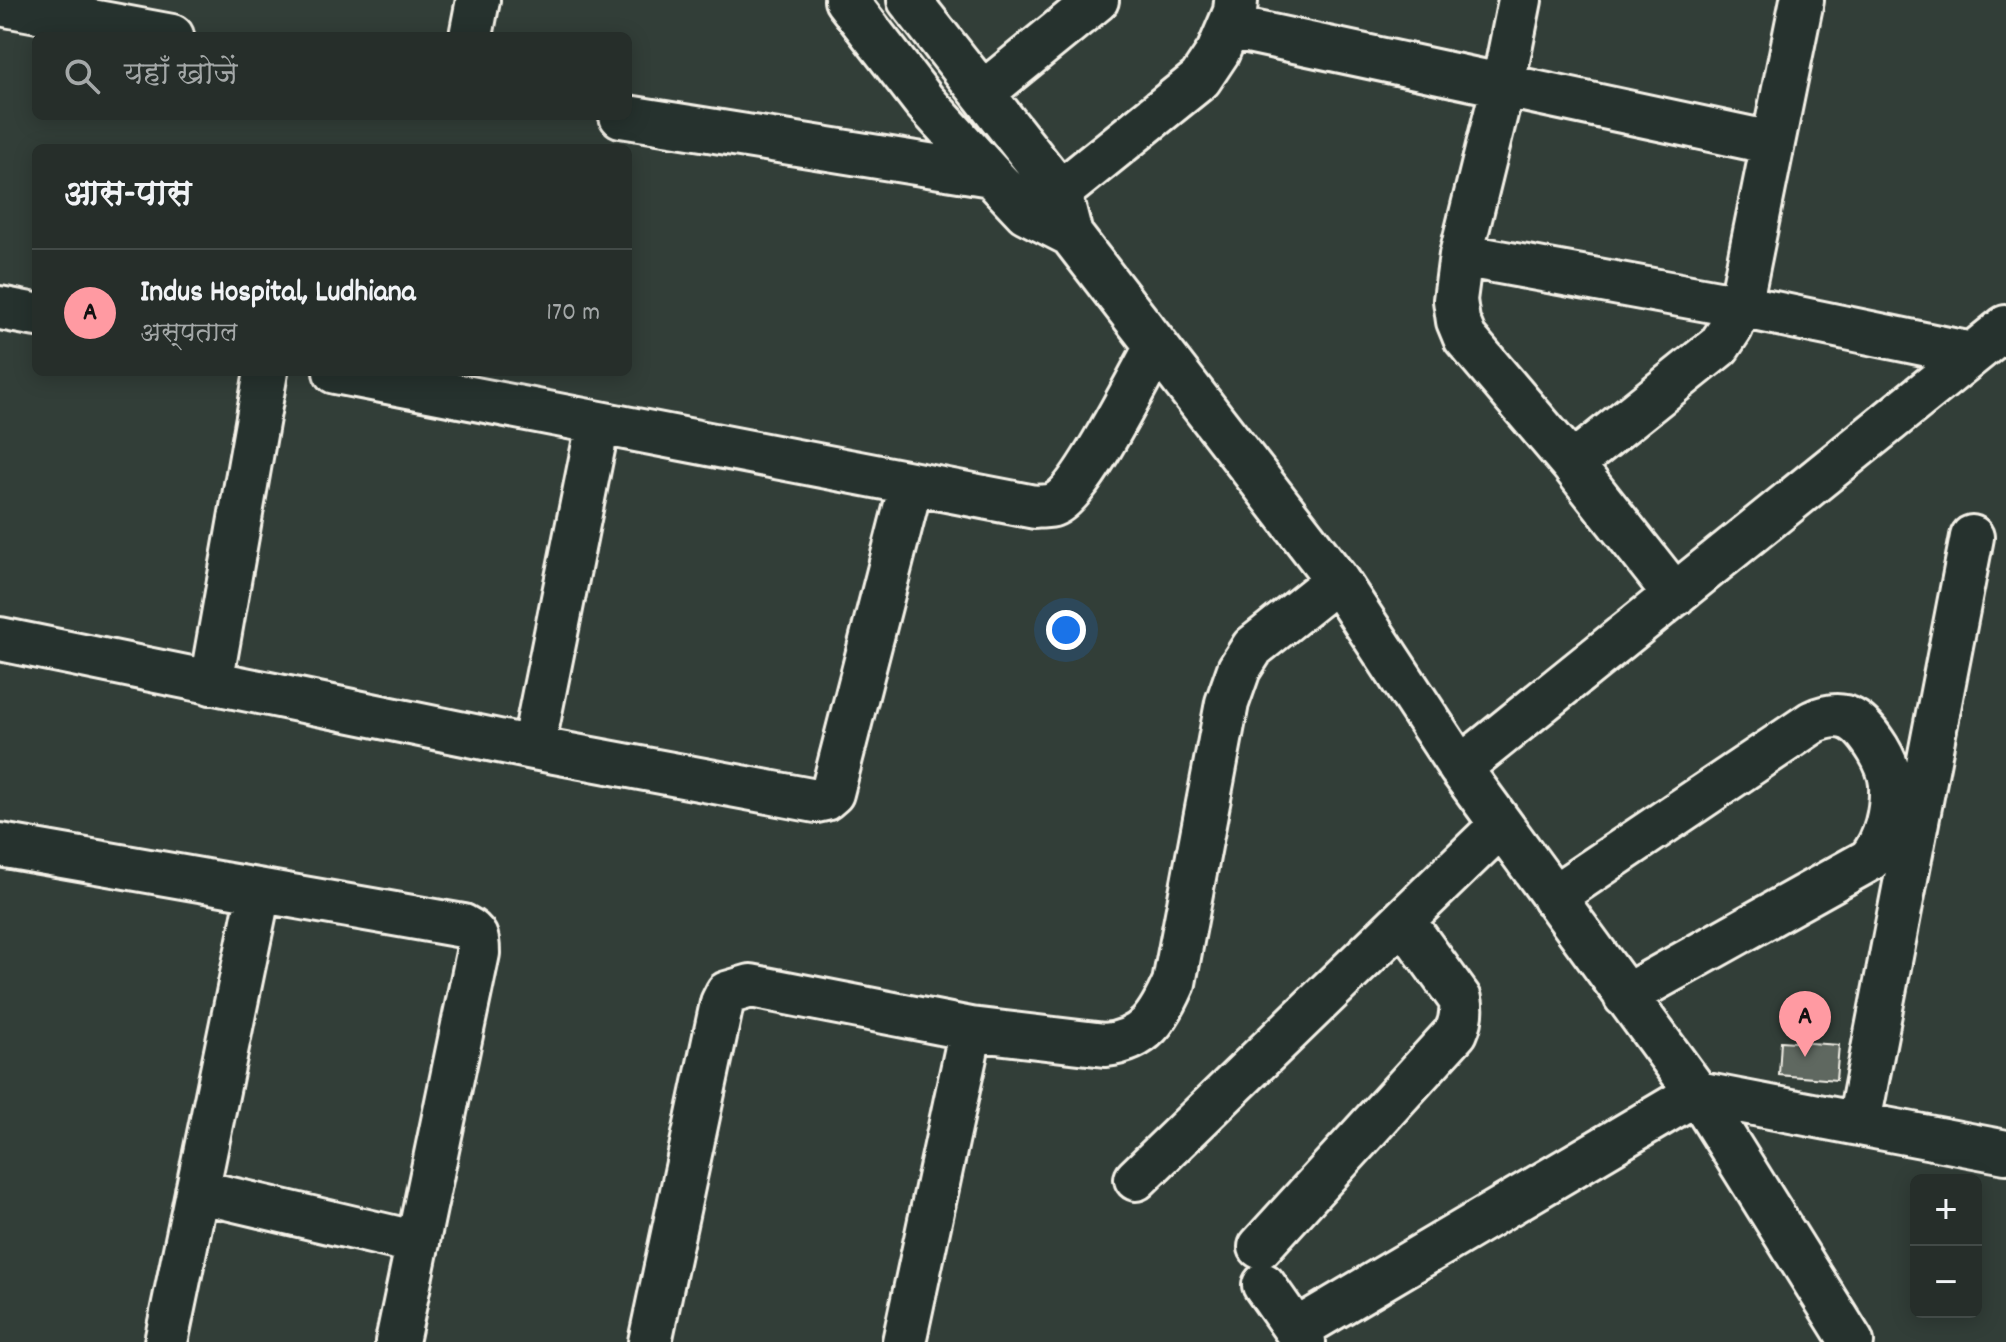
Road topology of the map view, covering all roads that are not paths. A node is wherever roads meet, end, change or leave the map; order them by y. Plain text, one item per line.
1 (478, 0) edge
2 (846, 0) edge
3 (909, 0) edge
4 (1097, 0) edge
5 (1520, 0) edge
6 (1802, 0) edge
7 (0, 4) edge
8 (1232, 13) edge
9 (164, 23) edge
10 (472, 32) edge
11 (1503, 85) junction
12 (984, 92) junction
13 (632, 118) edge
14 (1772, 143) junction
15 (991, 175) junction
16 (1060, 192) junction
17 (1071, 235) junction
18 (1461, 255) junction
19 (1740, 306) junction
20 (0, 308) edge
21 (32, 314) edge
22 (2006, 327) edge
23 (1156, 347) junction
24 (1972, 354) junction
25 (265, 376) edge
26 (355, 376) edge
27 (598, 424) junction
28 (1572, 464) junction
29 (911, 485) junction
30 (1972, 537) dead end
31 (1337, 580) junction
32 (1675, 595) junction
33 (0, 639) edge
34 (211, 683) junction
35 (533, 748) junction
36 (1460, 768) junction
37 (1501, 825) junction
38 (0, 845) edge
39 (259, 892) junction
40 (1553, 897) junction
41 (1403, 920) junction
42 (1625, 996) junction
43 (971, 1029) junction
44 (1697, 1093) junction
45 (1859, 1122) junction
46 (2006, 1152) edge
47 (1136, 1179) dead end
48 (197, 1191) junction
49 (418, 1243) junction
50 (1300, 1336) edge
51 (166, 1342) edge
52 (397, 1342) edge
53 (650, 1342) edge
54 (904, 1342) edge
55 (1852, 1342) edge

1 - 10 street
2 - 15 street
3 - 12 street
4 - 12 street
5 - 11 street
6 - 14 street
7 - 9 street
8 - 11 street
8 - 16 street
11 - 14 street
11 - 18 street
12 - 16 street
13 - 15 street
14 - 19 street
15 - 17 street
16 - 17 street
17 - 23 street
18 - 19 street
18 - 28 street
19 - 24 street
19 - 28 street
20 - 21 street
22 - 24 street
23 - 29 street
23 - 31 street
24 - 32 street
25 - 34 street
26 - 27 street
27 - 29 street
27 - 35 street
28 - 32 street
29 - 35 street
30 - 45 street
31 - 36 street
31 - 43 street
32 - 36 street
33 - 34 street
34 - 35 street
36 - 37 street
37 - 40 street
37 - 41 street
38 - 39 street
39 - 48 street
39 - 49 street
40 - 42 street
40 - 42 street
41 - 47 street
41 - 50 street
42 - 44 street
43 - 53 street
43 - 54 street
44 - 45 street
44 - 50 street
44 - 55 street
45 - 46 street
48 - 49 street
48 - 51 street
49 - 52 street

